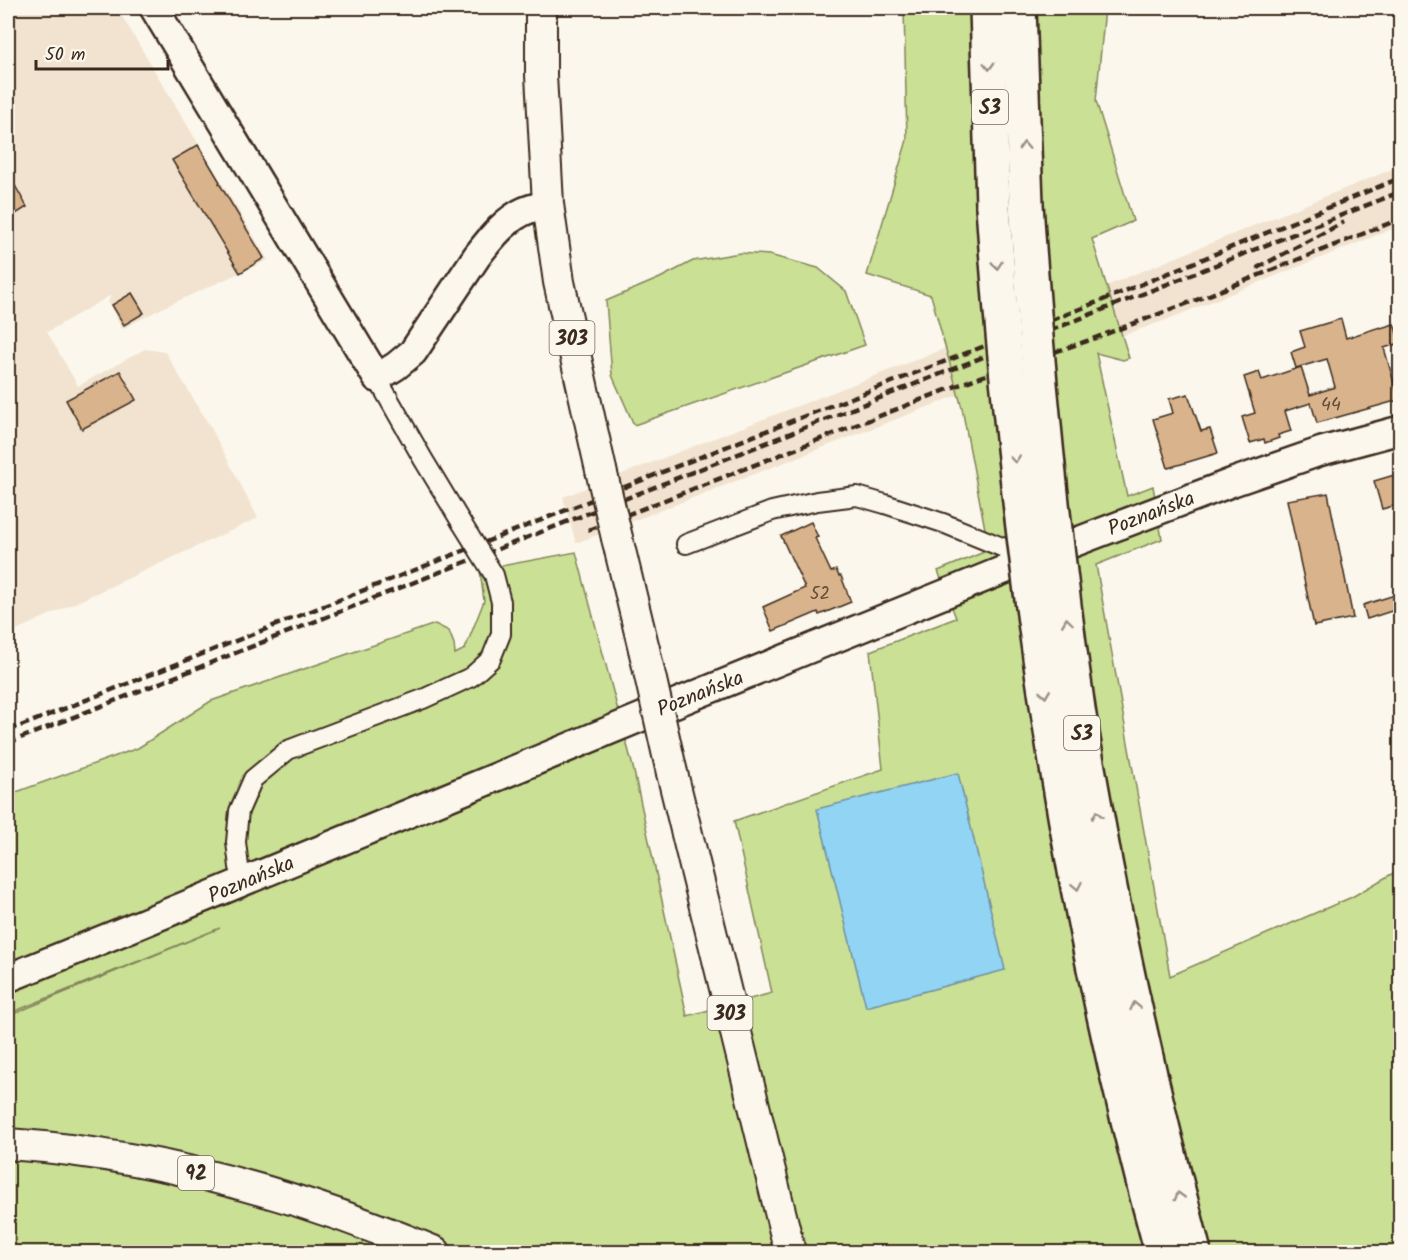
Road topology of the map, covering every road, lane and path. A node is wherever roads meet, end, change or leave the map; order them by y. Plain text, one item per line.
1 (154, 8) edge
2 (542, 8) edge
3 (987, 8) edge
4 (1019, 8) edge
5 (548, 204) junction
6 (377, 378) junction
7 (1401, 430) edge
8 (686, 544) dead end
9 (1031, 559) junction
10 (244, 882) junction
11 (8, 978) edge
12 (8, 1144) edge
13 (435, 1252) edge
14 (790, 1252) edge
15 (1162, 1252) edge
16 (1194, 1252) edge

1 - 6 street
2 - 5 main road
3 -> 15 highway, S3, bridge
16 -> 4 highway, S3, bridge
5 - 6 street
5 - 14 main road, 303, bridge
6 - 10 street, bridge
7 - 9 street, Poznańska
8 - 9 street
9 - 10 street, Poznańska
10 - 11 street, Poznańska
12 - 13 main road, 92

